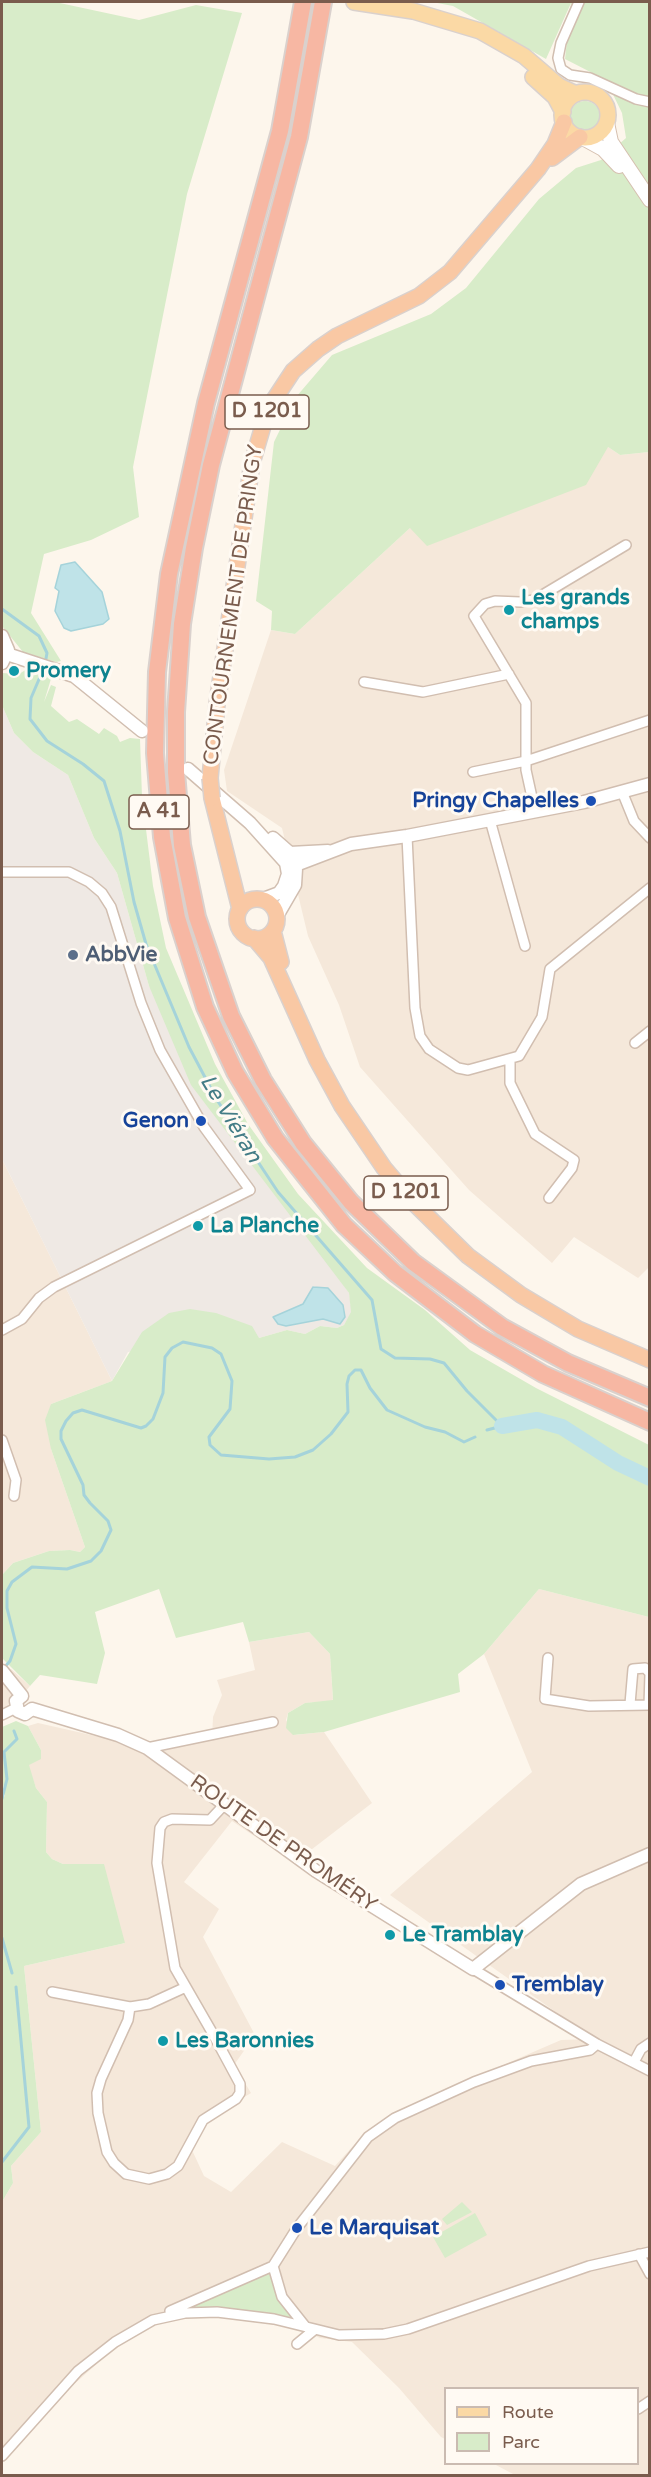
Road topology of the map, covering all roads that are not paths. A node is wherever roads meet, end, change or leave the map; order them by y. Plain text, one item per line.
1 (303, 2) edge
2 (323, 2) edge
3 (354, 2) edge
4 (579, 2) edge
5 (454, 23) junction
6 (576, 94) junction
7 (650, 102) edge
8 (563, 117) junction
9 (607, 123) junction
10 (581, 137) junction
11 (538, 169) junction
12 (646, 196) edge
13 (626, 545) dead end
14 (2, 636) edge
15 (4, 659) edge
16 (509, 674) junction
17 (364, 682) dead end
18 (650, 720) edge
19 (142, 731) dead end
20 (526, 761) junction
21 (188, 769) dead end
22 (473, 772) dead end
23 (650, 784) edge
24 (623, 794) junction
25 (535, 811) junction
26 (490, 820) junction
27 (407, 836) junction
28 (650, 838) edge
29 (222, 845) junction
30 (290, 860) junction
31 (2, 872) edge
32 (650, 888) edge
33 (261, 899) junction
34 (240, 909) junction
35 (277, 916) junction
36 (273, 932) junction
37 (254, 938) junction
38 (525, 946) dead end
39 (650, 1031) edge
40 (635, 1043) dead end
41 (510, 1060) junction
42 (549, 1198) dead end
43 (2, 1329) edge
44 (650, 1353) edge
45 (650, 1360) edge
46 (650, 1398) edge
47 (650, 1422) edge
48 (2, 1440) edge
49 (14, 1496) dead end
50 (548, 1658) dead end
51 (650, 1673) edge
52 (5, 1675) edge
53 (22, 1696) junction
54 (630, 1704) junction
55 (649, 1705) edge
56 (16, 1708) junction
57 (33, 1709) junction
58 (2, 1715) edge
59 (273, 1722) dead end
60 (147, 1748) junction
61 (224, 1805) junction
62 (650, 1854) edge
63 (473, 1969) junction
64 (186, 1987) junction
65 (52, 1992) dead end
66 (130, 2007) junction
67 (650, 2043) edge
68 (597, 2044) junction
69 (634, 2062) junction
70 (650, 2071) edge
71 (644, 2253) edge
72 (273, 2266) junction
73 (650, 2274) edge
74 (163, 2316) junction
75 (310, 2329) junction
76 (297, 2344) dead end
77 (2, 2456) edge

1 - 47 highway, A 41
2 - 46 highway, A 41
3 - 5 main road
4 - 7 street
5 - 6 main road
5 - 8 main road
6 - 8 main road
6 - 9 main road
8 - 10 main road
8 - 11 highway, CONTOURNEMENT DE PRINGY / D 1201
9 - 10 main road
9 - 12 main road
10 - 11 highway, CONTOURNEMENT DE PRINGY / D 1201
10 - 12 main road
11 - 29 highway, CONTOURNEMENT DE PRINGY / D 1201, bridge
13 - 16 street
14 - 15 street
15 - 19 street
16 - 17 street
16 - 20 street
18 - 20 street
20 - 22 street
20 - 25 street
21 - 30 street
23 - 24 street
24 - 25 street
24 - 28 street
25 - 26 street
26 - 27 street
26 - 38 street
27 - 30 street
27 - 41 street
29 - 33 highway, CONTOURNEMENT DE PRINGY / D 1201
29 - 34 highway, CONTOURNEMENT DE PRINGY / D 1201
30 - 33 street
30 - 35 street
31 - 43 street
32 - 41 street
33 - 34 highway
33 - 35 highway, CONTOURNEMENT DE PRINGY / D 1201
34 - 37 highway, CONTOURNEMENT DE PRINGY / D 1201
35 - 36 highway, D 1201
36 - 37 highway
36 - 44 highway, D 1201
37 - 45 highway, CONTOURNEMENT DE PRINGY / D 1201
39 - 40 street
41 - 42 street
48 - 49 street
50 - 54 street
51 - 54 street
51 - 55 street
52 - 53 street
53 - 56 street
53 - 57 street
54 - 55 street
56 - 57 street
56 - 58 street
57 - 60 street, ROUTE DE PROMÉRY
59 - 60 street
60 - 61 street, ROUTE DE PROMÉRY
61 - 63 street, ROUTE DE PROMÉRY
61 - 64 street
62 - 63 street
63 - 68 street, ROUTE DE PROMÉRY
64 - 66 street
64 - 66 street
65 - 66 street
67 - 69 street
68 - 69 street, ROUTE DE PROMÉRY
68 - 72 street
69 - 70 street, ROUTE DE PROMÉRY
71 - 73 street
71 - 75 street
72 - 74 street
72 - 75 street
74 - 75 street
74 - 77 street
75 - 76 street

